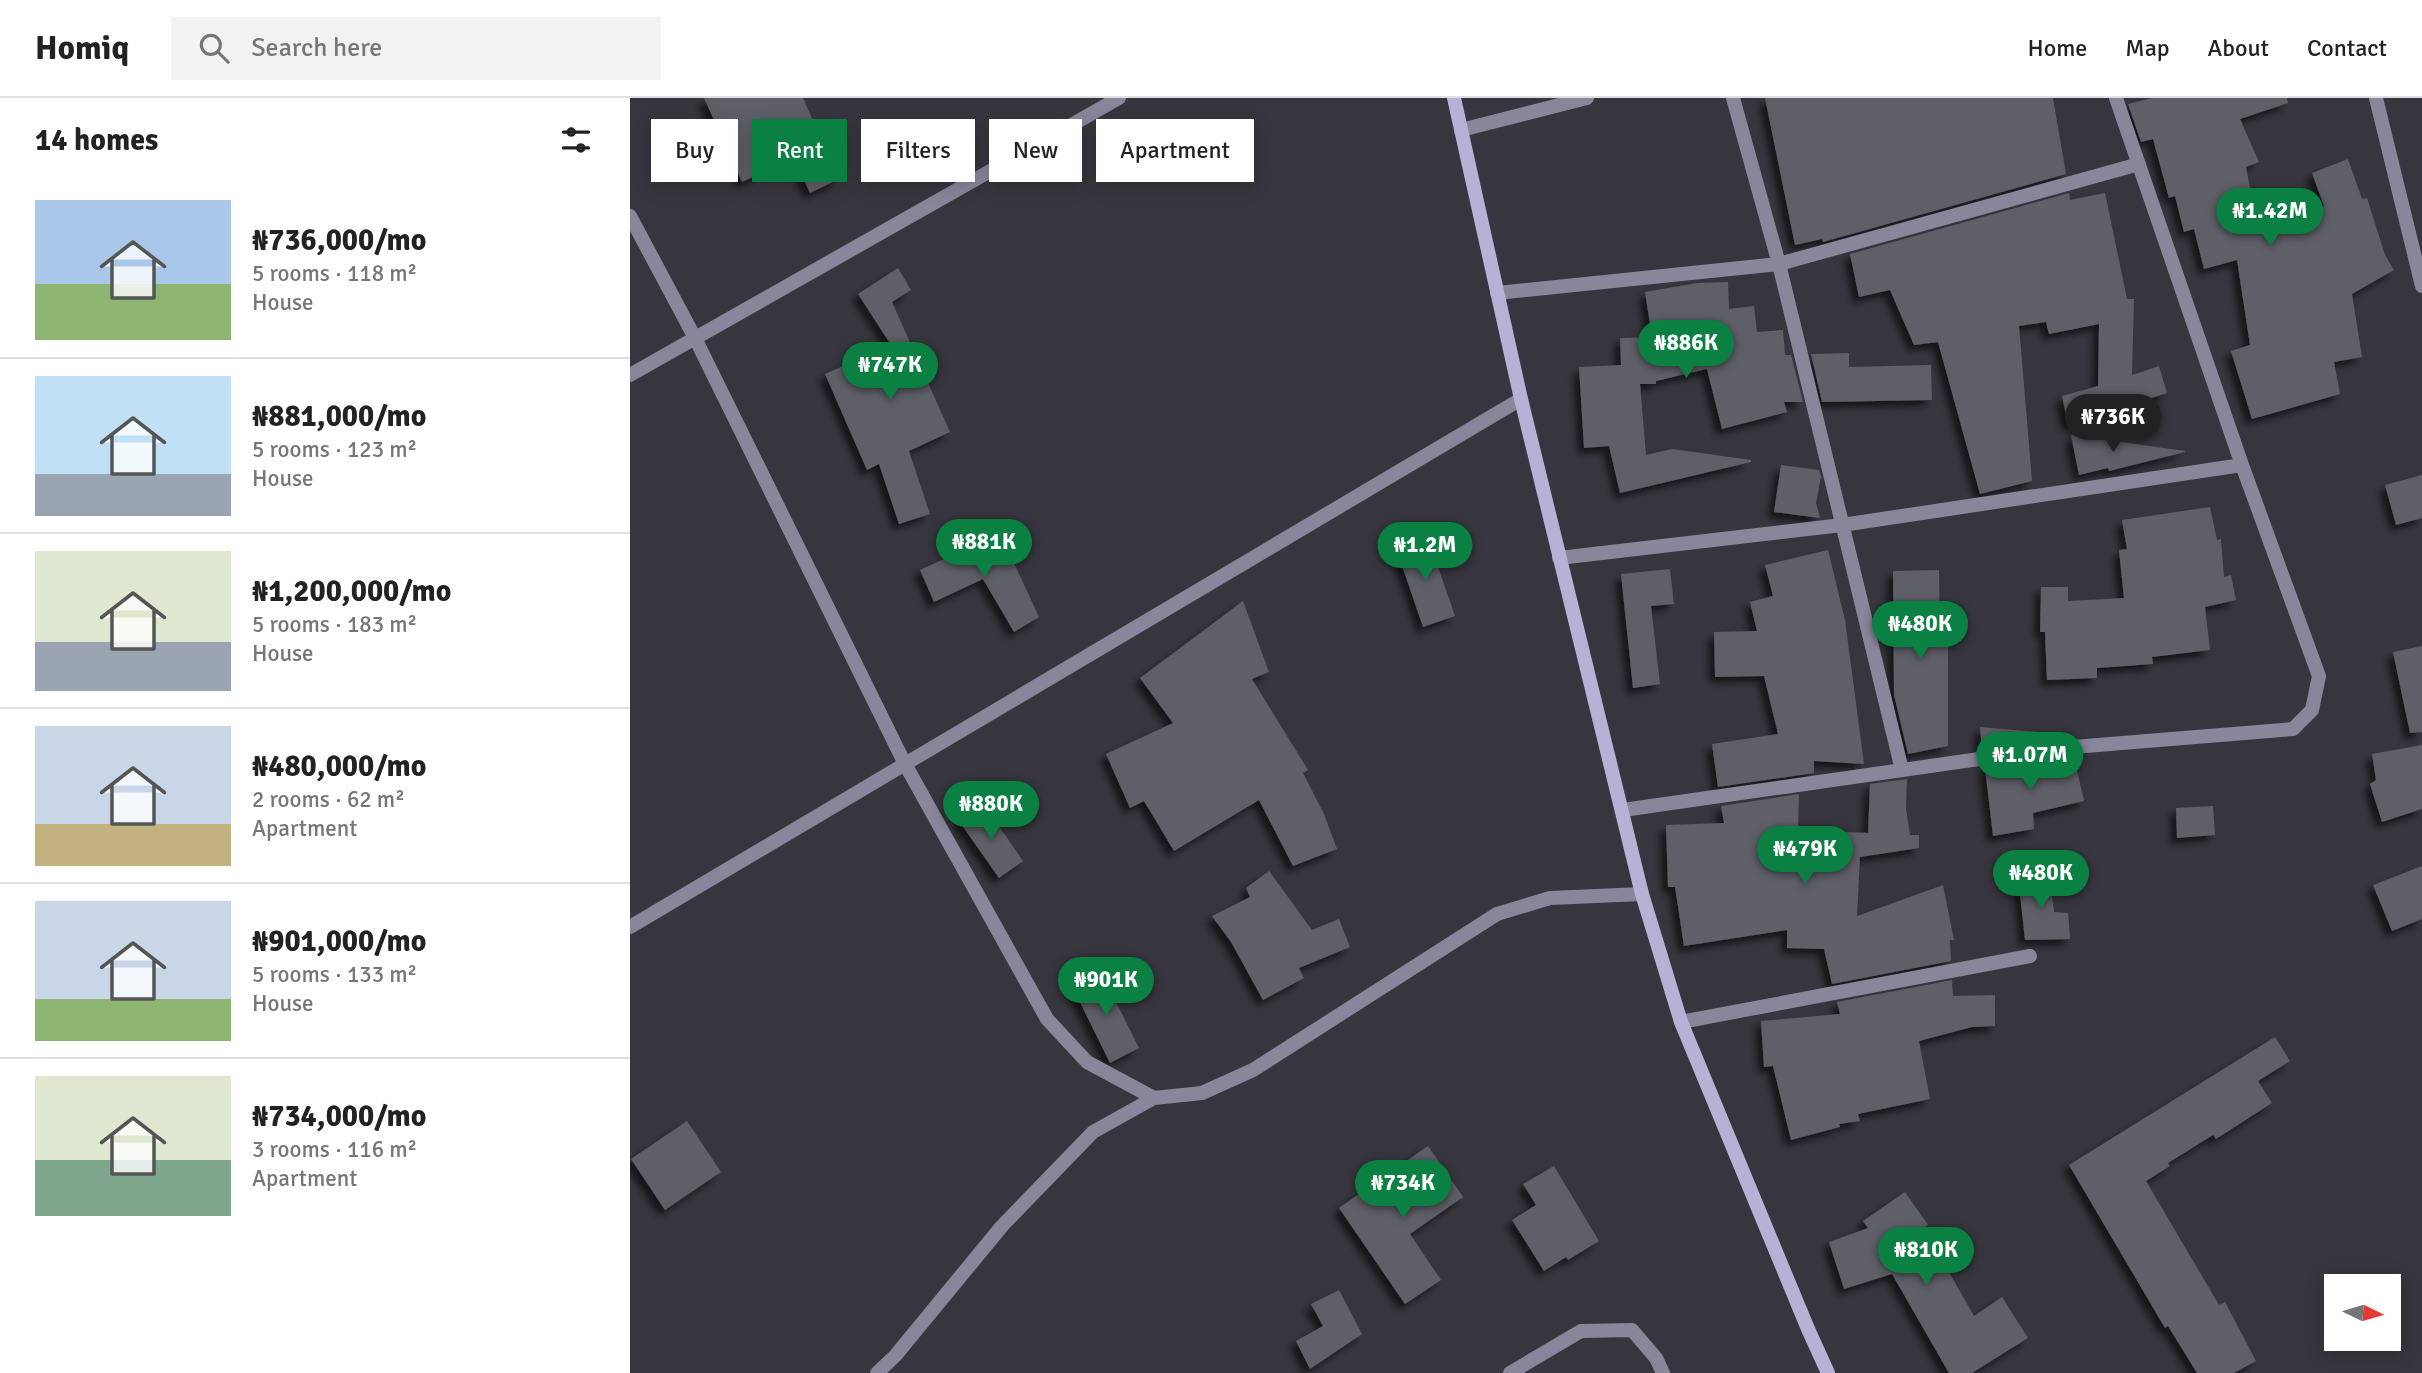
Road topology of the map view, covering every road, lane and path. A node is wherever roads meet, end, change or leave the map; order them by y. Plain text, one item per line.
1 (1119, 98) edge
2 (1454, 98) edge
3 (1587, 98) edge
4 (1733, 98) edge
5 (2116, 98) edge
6 (2376, 98) edge
7 (1461, 130) junction
8 (2139, 164) junction
9 (630, 216) edge
10 (1779, 264) junction
11 (2422, 286) edge
12 (1497, 293) junction
13 (695, 338) junction
14 (630, 375) edge
15 (1521, 399) junction
16 (2242, 465) junction
17 (1842, 525) junction
18 (1559, 558) junction
19 (905, 764) junction
20 (1902, 770) junction
21 (1623, 810) junction
22 (1642, 894) junction
23 (631, 925) edge
24 (2030, 956) dead end
25 (1681, 1022) junction
26 (1154, 1098) junction
27 (877, 1373) edge
28 (1510, 1373) edge
29 (1663, 1373) edge
30 (1828, 1373) edge

1 - 13 street
2 - 7 street
3 - 7 street
4 - 10 street
5 - 8 street
6 - 11 street
7 - 12 street
8 - 10 street
8 - 16 street
9 - 13 street
10 - 12 street
10 - 17 street
12 - 15 street
13 - 14 street
13 - 19 street
15 - 18 street
15 - 19 street
16 - 17 street
16 - 20 street
17 - 18 street
17 - 20 street
18 - 21 street
19 - 23 street
19 - 26 street
20 - 21 street
21 - 22 street
22 - 25 street
22 - 26 street
24 - 25 street
25 - 30 street
26 - 27 street
28 - 29 street

